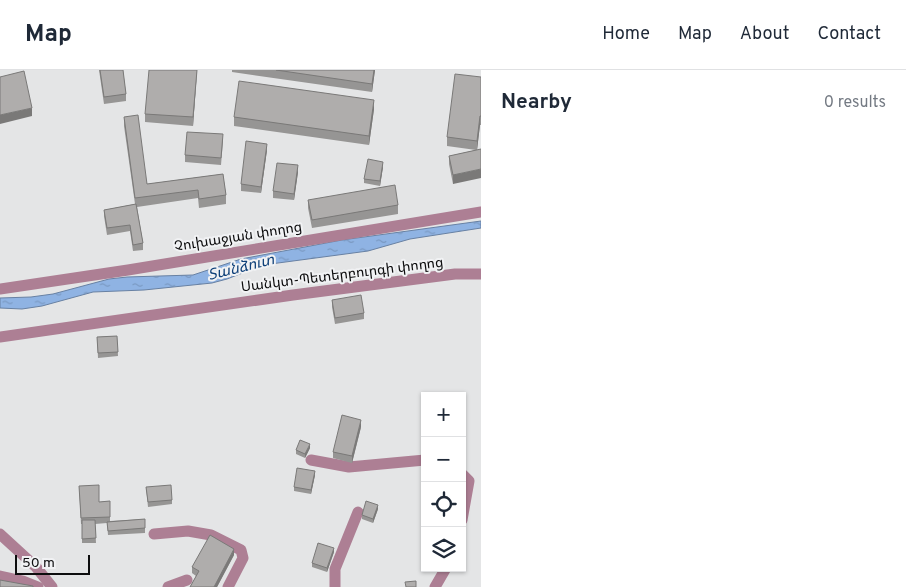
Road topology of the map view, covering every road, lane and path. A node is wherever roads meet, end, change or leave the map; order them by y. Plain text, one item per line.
1 (481, 212) edge
2 (481, 274) edge
3 (0, 289) edge
4 (0, 337) edge
5 (311, 460) dead end
6 (421, 460) edge
7 (466, 478) edge
8 (466, 498) edge
9 (358, 512) dead end
10 (0, 534) edge
11 (154, 534) dead end
12 (444, 572) edge
13 (0, 576) edge
14 (187, 580) dead end
15 (38, 587) edge
16 (52, 587) edge
17 (168, 587) edge
18 (228, 587) edge
19 (335, 587) edge
20 (435, 587) edge

1 - 3 street, Չուխաջյան փողոց
2 - 4 street, Սանկտ-Պետերբուրգի փողոց
5 - 6 street
7 - 8 street
9 - 19 street
10 - 16 street
11 - 18 street
12 - 20 street
13 - 15 street
14 - 17 street

